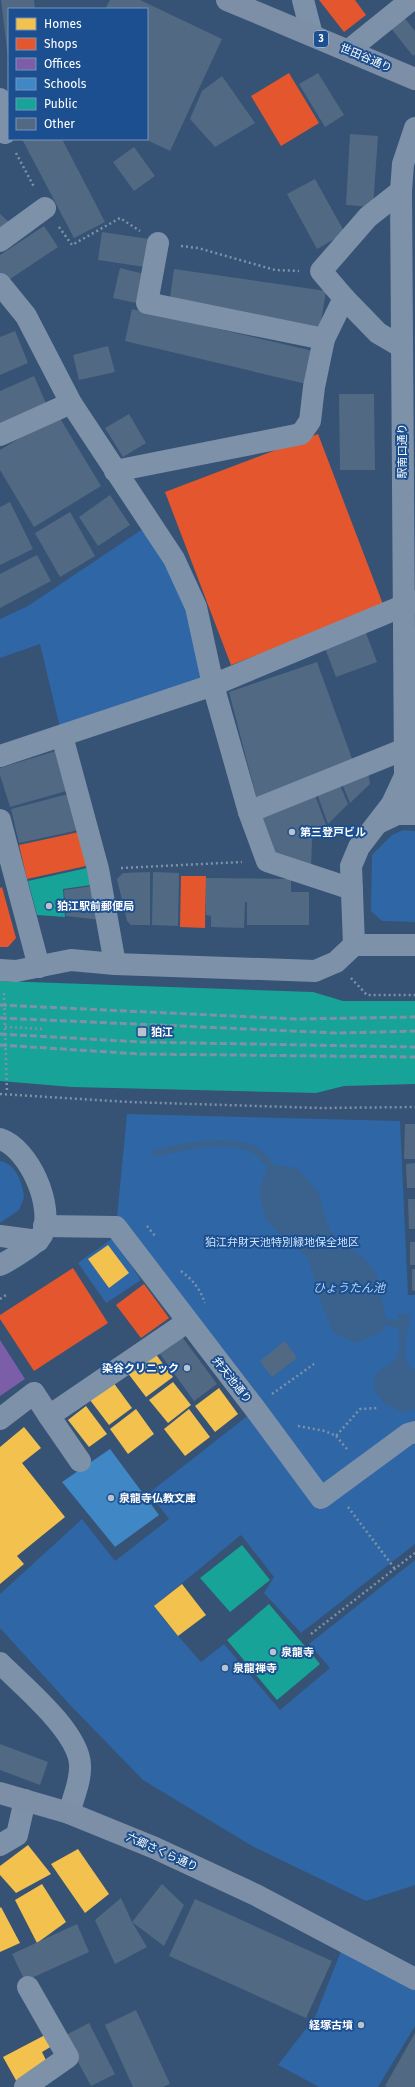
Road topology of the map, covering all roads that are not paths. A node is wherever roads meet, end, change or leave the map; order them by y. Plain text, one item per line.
1 (227, 0) edge
2 (303, 0) edge
3 (411, 0) edge
4 (312, 35) junction
5 (349, 50) junction
6 (415, 79) edge
7 (0, 99) edge
8 (415, 128) edge
9 (5, 133) road end
10 (401, 191) junction
11 (45, 208) road end
12 (0, 241) edge
13 (158, 243) road end
14 (0, 284) edge
15 (344, 298) junction
16 (324, 339) junction
17 (402, 347) junction
18 (71, 403) junction
19 (0, 435) edge
20 (115, 471) junction
21 (409, 603) edge
22 (213, 685) junction
23 (62, 736) junction
24 (405, 749) junction
25 (0, 756) edge
26 (405, 776) junction
27 (415, 799) edge
28 (249, 812) junction
29 (415, 814) edge
30 (0, 820) edge
31 (378, 823) junction
32 (352, 889) junction
33 (354, 945) junction
34 (415, 945) edge
35 (115, 964) junction
36 (39, 967) junction
37 (2, 970) edge
38 (0, 1139) edge
39 (41, 1233) junction
40 (0, 1236) edge
41 (0, 1265) edge
42 (187, 1322) junction
43 (49, 1416) junction
44 (0, 1419) edge
45 (415, 1432) edge
46 (80, 1461) dead end
47 (0, 1663) edge
48 (0, 1793) edge
49 (25, 1800) junction
50 (69, 1813) junction
51 (0, 1845) edge
52 (415, 1979) edge
53 (28, 1987) dead end
54 (25, 2087) edge

1 - 4 main road, 世田谷通り / 3
2 - 4 street
3 - 5 street
4 - 5 main road, 世田谷通り / 3
5 - 6 main road, 世田谷通り / 3
7 - 9 street
8 - 10 street, 駅南口通り
10 - 15 street
10 - 17 street, 駅南口通り
11 - 12 street
13 - 16 street
14 - 18 street
15 - 16 street
15 - 17 street
16 - 20 street
17 - 21 street, 駅南口通り
18 - 19 street
18 - 20 street
20 - 22 street
21 - 22 street
21 - 24 street, 駅南口通り
22 - 23 street
22 - 28 street
23 - 25 street
23 - 35 street
24 - 26 street, 駅南口通り
24 - 28 street
26 - 27 street
26 - 31 street
28 - 32 street
29 - 31 street
30 - 36 street
31 - 32 street
32 - 33 street
33 - 34 street
33 - 35 street
35 - 36 street
36 - 37 street
38 - 39 street
39 - 40 street
39 - 41 street
39 - 42 street, 弁天池通り
42 - 43 street
42 - 45 street, 弁天池通り
43 - 44 street
43 - 46 street
47 - 50 street
48 - 49 main road, 六郷さくら通り
49 - 50 main road, 六郷さくら通り
49 - 51 street
50 - 52 main road, 六郷さくら通り
53 - 54 street

